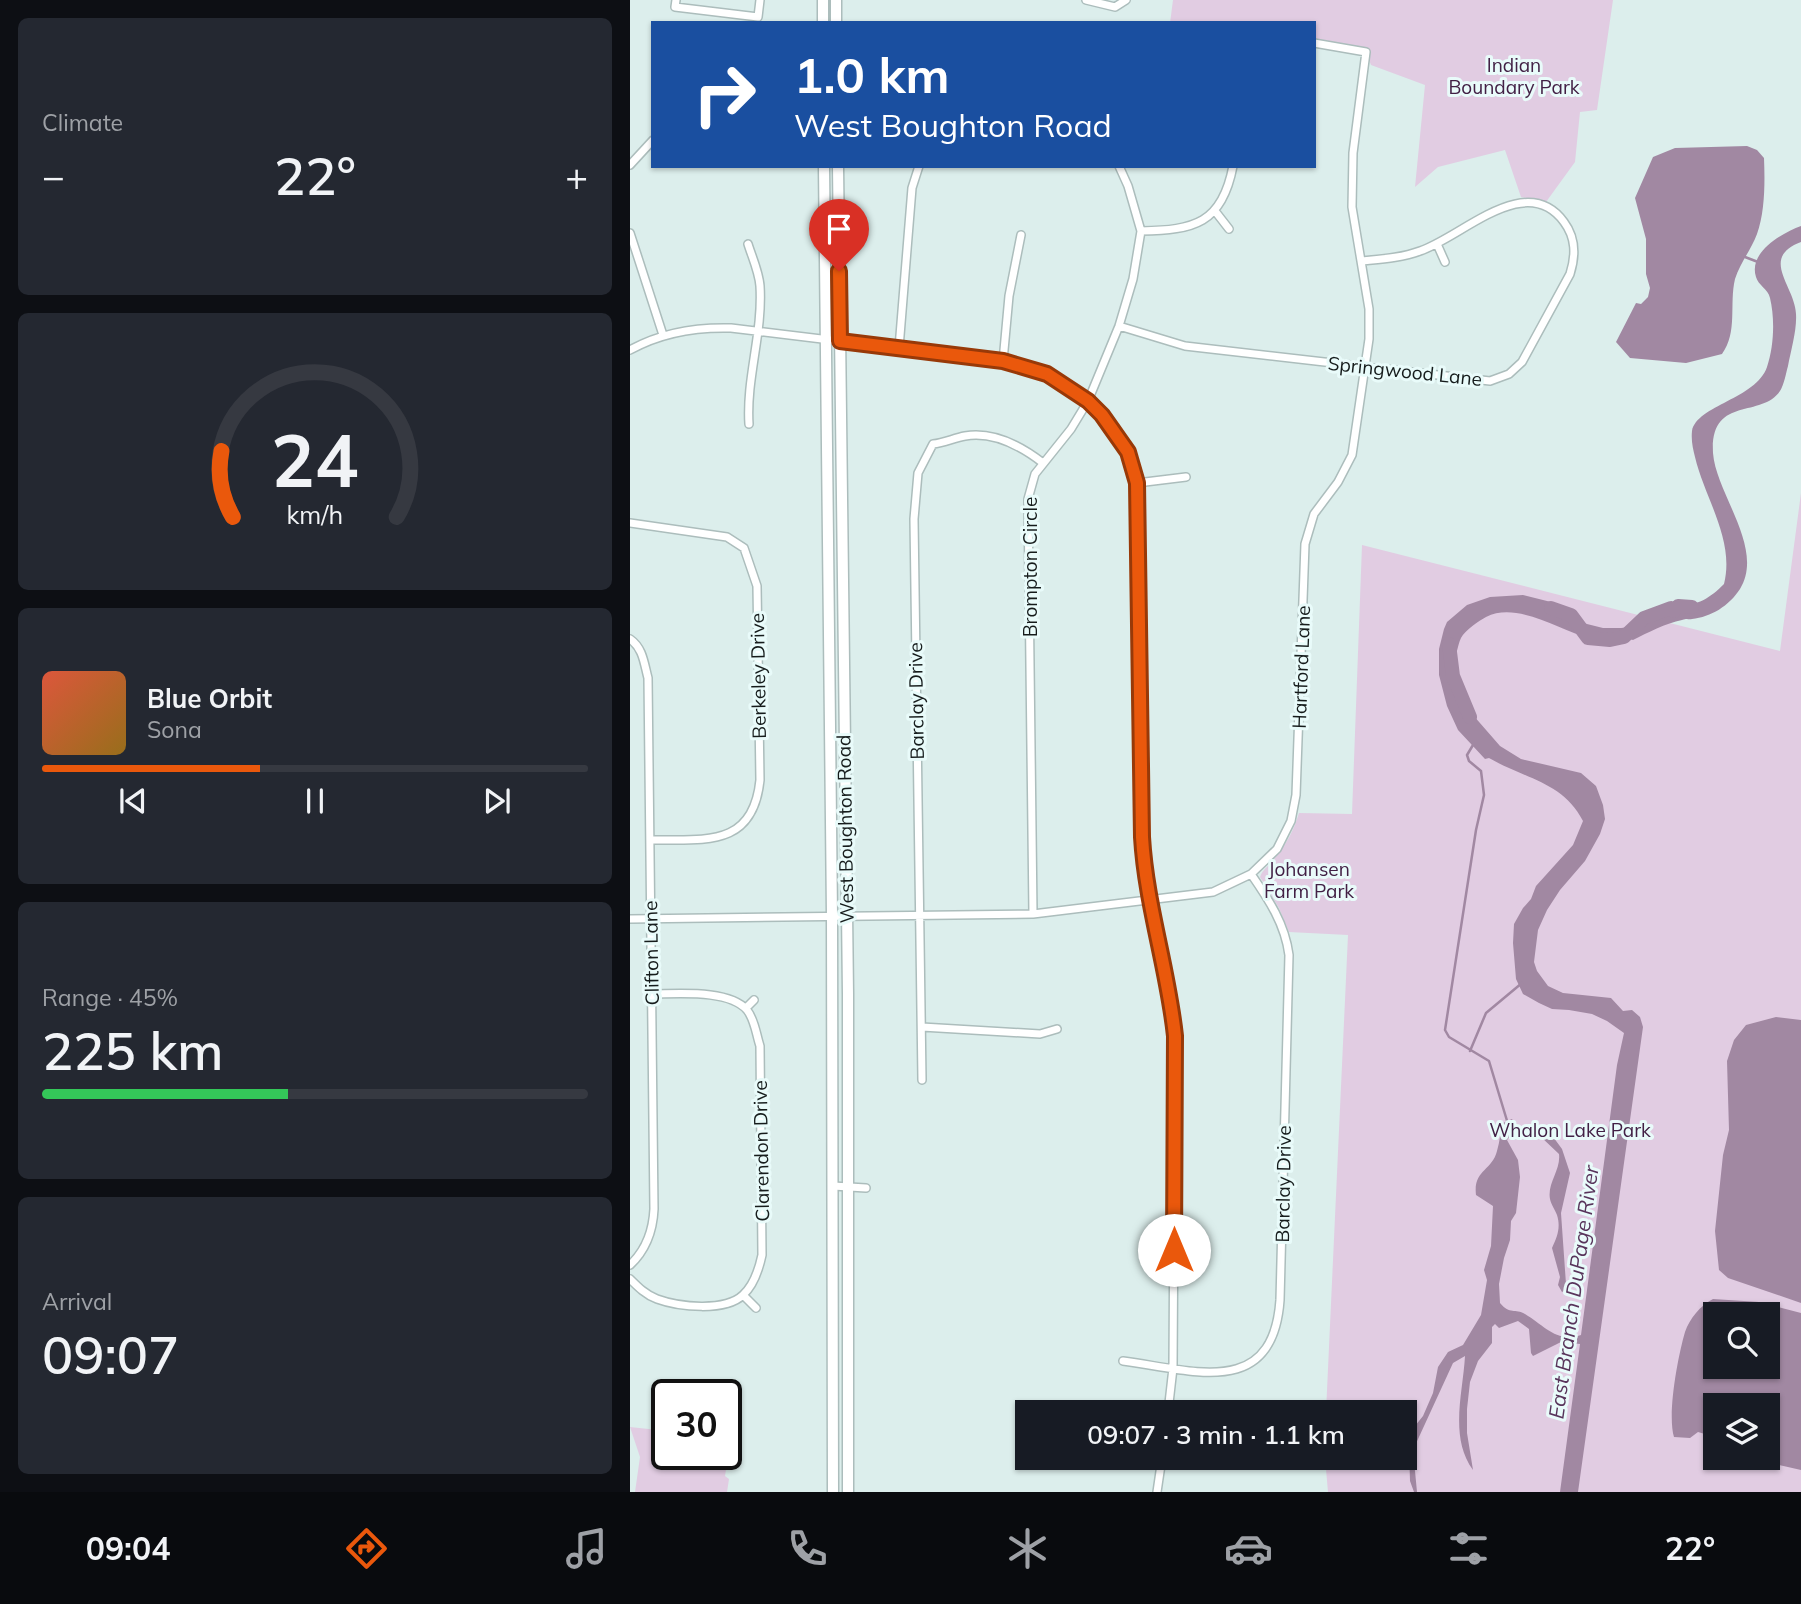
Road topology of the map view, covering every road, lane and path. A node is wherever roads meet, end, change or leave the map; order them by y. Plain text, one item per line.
1 (676, 0) edge
2 (760, 0) edge
3 (823, 0) edge
4 (836, 0) edge
5 (1086, 0) edge
6 (1126, 0) edge
7 (823, 21) edge
8 (836, 21) edge
9 (1316, 43) edge
10 (651, 142) edge
11 (630, 165) edge
12 (824, 168) edge
13 (838, 168) edge
14 (918, 168) edge
15 (1120, 168) edge
16 (1233, 168) edge
17 (1215, 211) junction
18 (1228, 229) dead end
19 (1140, 232) junction
20 (630, 233) edge
21 (1021, 235) dead end
22 (748, 244) dead end
23 (1437, 244) junction
24 (1361, 261) junction
25 (1445, 262) dead end
26 (1119, 326) junction
27 (758, 331) junction
28 (663, 335) junction
29 (826, 340) junction
30 (840, 341) junction
31 (899, 348) junction
32 (630, 350) edge
33 (1003, 361) junction
34 (1364, 367) junction
35 (1088, 401) junction
36 (749, 424) dead end
37 (1043, 463) junction
38 (1186, 477) dead end
39 (1137, 483) junction
40 (630, 523) edge
41 (630, 639) edge
42 (650, 840) junction
43 (1251, 874) junction
44 (1149, 898) junction
45 (1033, 914) junction
46 (832, 915) junction
47 (846, 915) junction
48 (919, 915) junction
49 (651, 918) junction
50 (630, 919) edge
51 (652, 994) junction
52 (754, 1000) dead end
53 (746, 1008) junction
54 (922, 1027) junction
55 (1058, 1028) dead end
56 (922, 1080) dead end
57 (833, 1186) junction
58 (849, 1187) junction
59 (866, 1188) dead end
60 (630, 1265) edge
61 (630, 1279) edge
62 (744, 1294) junction
63 (756, 1308) dead end
64 (1123, 1361) dead end
65 (1173, 1368) junction
66 (1169, 1400) edge
67 (1160, 1470) edge
68 (833, 1492) edge
69 (848, 1492) edge
70 (1157, 1492) edge

1 - 2 street
3 - 7 main road
4 - 8 main road
5 - 6 street
9 - 24 street, Hartford Lane
10 - 11 street
12 - 29 main road, West Boughton Road
13 - 30 main road, West Boughton Road
14 - 31 street
15 - 19 street, Brompton Circle
16 - 17 street
17 - 18 street
17 - 19 street
19 - 26 street, Brompton Circle
20 - 28 street
21 - 33 street
22 - 27 street
23 - 24 street, Springwood Lane
23 - 25 street
23 - 34 street, Springwood Lane
24 - 34 street, Hartford Lane
26 - 34 street, Springwood Lane
26 - 35 street, Brompton Circle
27 - 28 street
27 - 29 street
27 - 36 street
28 - 32 street
29 - 30 street
29 - 46 main road, West Boughton Road
30 - 31 street
30 - 47 main road, West Boughton Road
31 - 33 street
33 - 35 street
34 - 43 street, Hartford Lane
35 - 37 street, Brompton Circle
35 - 39 street
37 - 45 street, Brompton Circle
37 - 48 street, Barclay Drive
38 - 39 street
39 - 44 street
40 - 42 street, Berkeley Drive
41 - 42 street, Clifton Lane
42 - 49 street, Clifton Lane
43 - 44 street, Hartford Lane
43 - 65 street, Barclay Drive
44 - 45 street, Hartford Lane
44 - 65 street
45 - 48 street, Hartford Lane
46 - 47 street, Hartford Lane
46 - 49 street, Hartford Lane
46 - 57 main road, West Boughton Road
47 - 48 street, Hartford Lane
47 - 58 main road, West Boughton Road
48 - 54 street, Barclay Drive
49 - 50 street, Hartford Lane
49 - 51 street, Clifton Lane
51 - 53 street
51 - 60 street, Clifton Lane
52 - 53 street
53 - 62 street, Clarendon Drive
54 - 55 street
54 - 56 street, Barclay Drive
57 - 58 street
57 - 68 main road, West Boughton Road
58 - 59 street
58 - 69 main road, West Boughton Road
61 - 62 street
62 - 63 street
64 - 65 street, Barclay Drive
65 - 66 street
67 - 70 street

